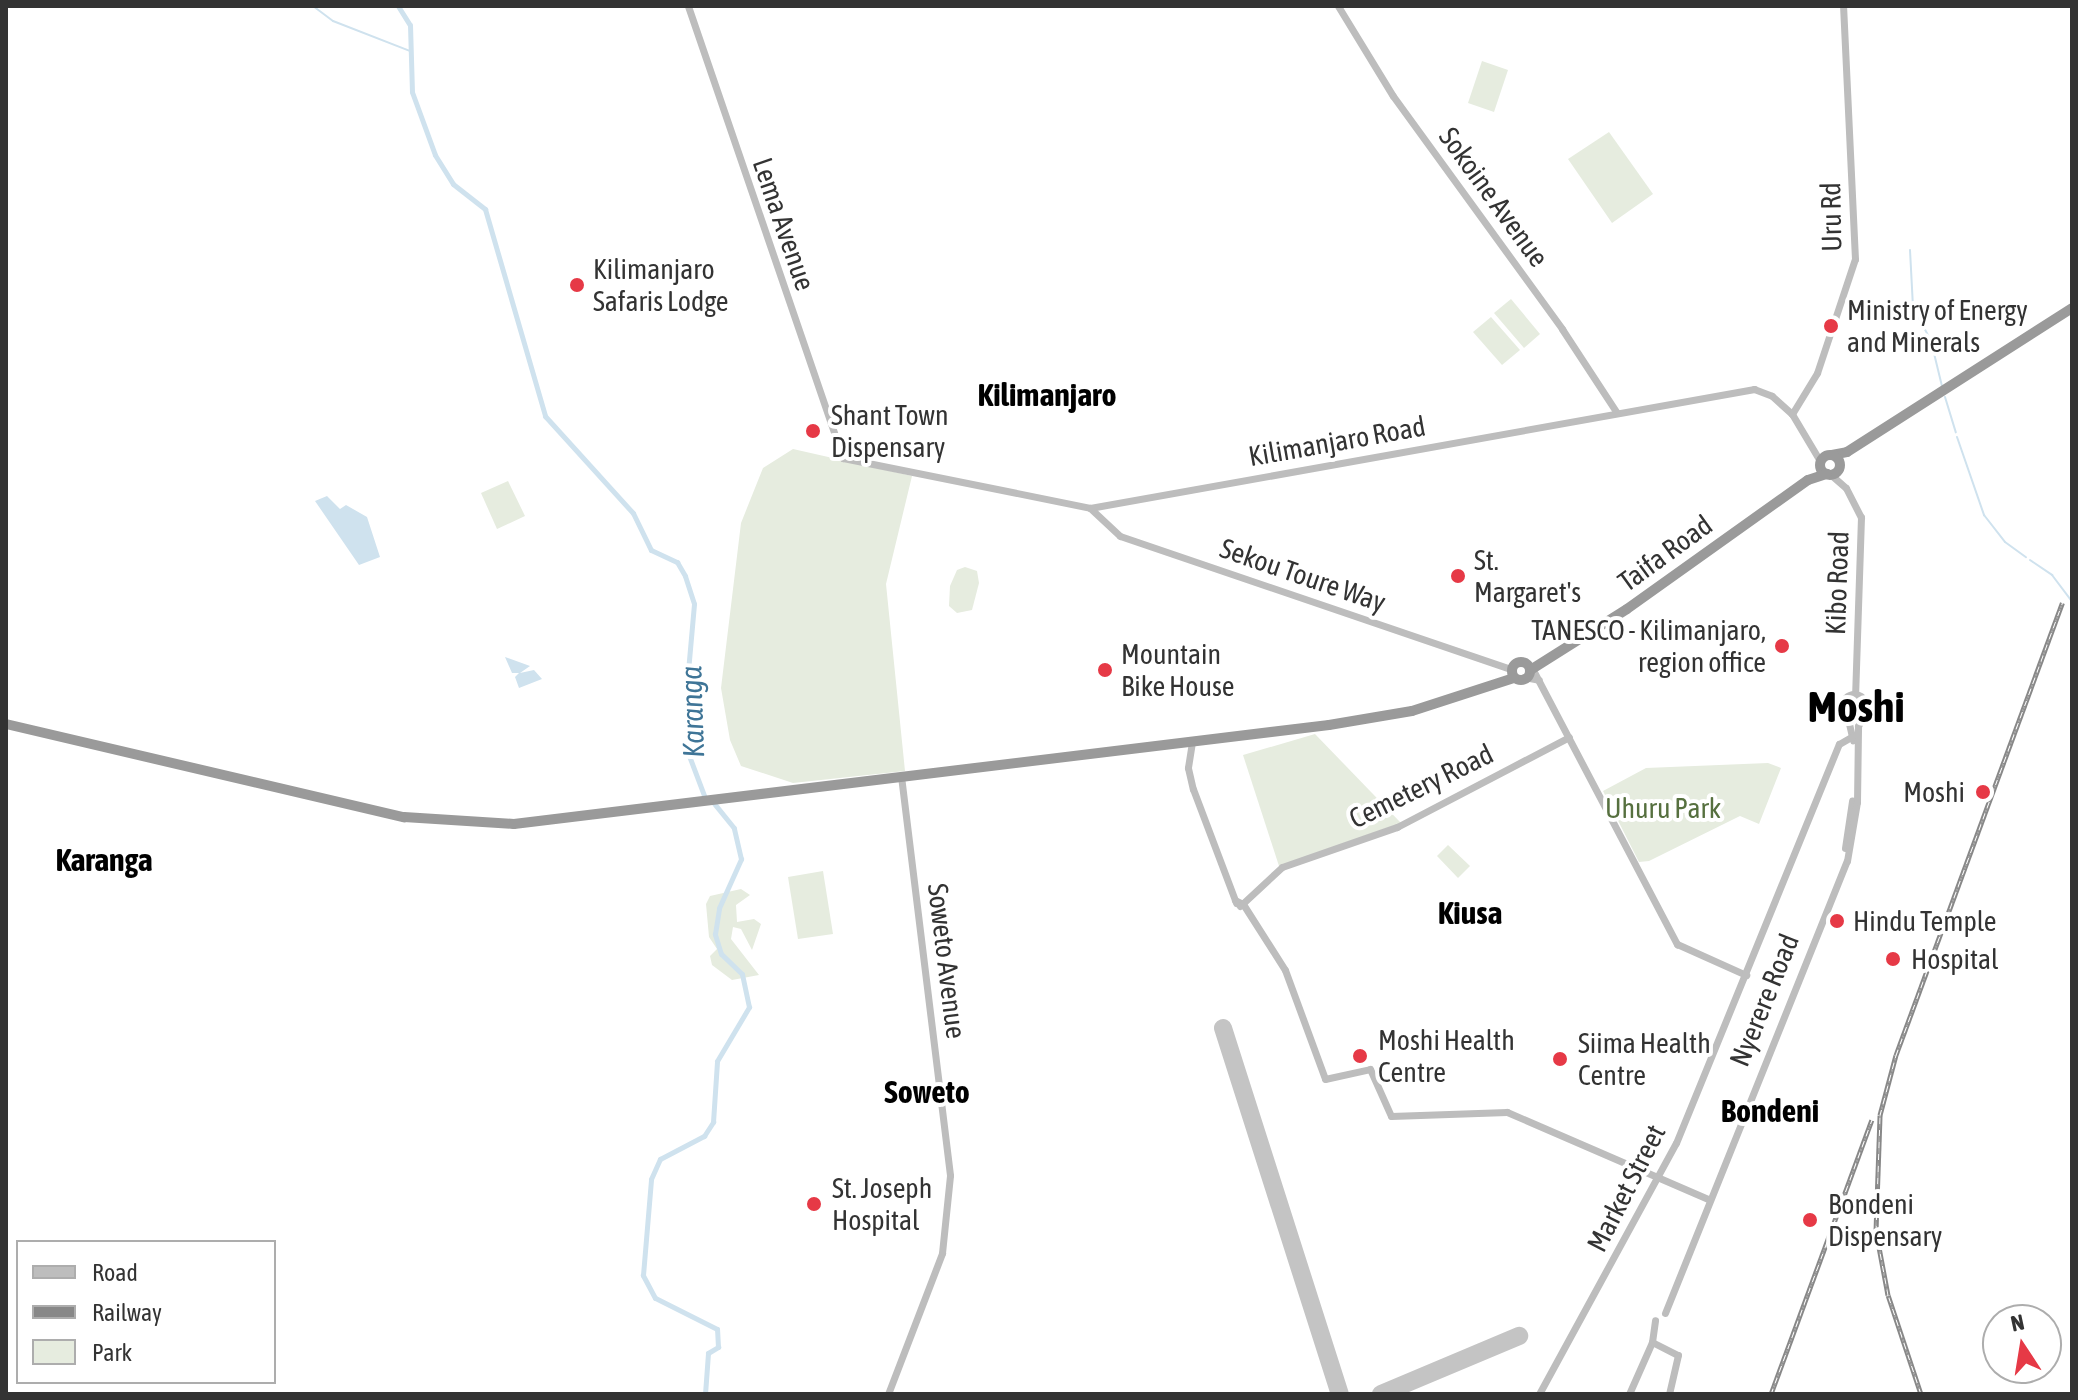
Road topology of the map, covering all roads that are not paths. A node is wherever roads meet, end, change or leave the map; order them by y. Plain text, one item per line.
1 (688, 6) edge
2 (1338, 6) edge
3 (1843, 6) edge
4 (2072, 308) edge
5 (1617, 413) junction
6 (1792, 414) junction
7 (840, 456) joint
8 (1830, 465) junction
9 (1090, 508) junction
10 (1524, 673) junction
11 (1855, 695) junction
12 (1847, 715) junction
13 (1864, 715) junction
14 (6, 724) edge
15 (1853, 736) junction
16 (1569, 737) junction
17 (1192, 742) junction
18 (901, 778) junction
19 (1240, 905) junction
20 (1746, 975) junction
21 (1750, 1096) junction
22 (1657, 1180) junction
23 (1708, 1199) junction
24 (1661, 1312) dead end
25 (1657, 1324) dead end
26 (1652, 1342) junction
27 (888, 1394) edge
28 (1539, 1394) edge
29 (1629, 1394) edge
30 (1669, 1394) edge

1 - 7 main road, Lema Avenue
2 - 5 main road, Sokoine Avenue
3 - 6 main road, Uru Rd
4 - 8 highway, Taifa Road
5 - 6 main road, Kilimanjaro Road
5 - 9 main road, Kilimanjaro Road
6 - 8 main road, Kilimanjaro Road
7 - 9 main road, Kilimanjaro Road
8 - 10 highway, Taifa Road
8 - 11 main road, Kibo Road
9 - 10 main road, Sekou Toure Way
10 - 16 main road
10 - 17 highway, Taifa Road
11 - 12 main road
11 - 13 main road
12 - 13 main road
12 - 15 main road, Nyerere Road
13 - 21 main road, Nyerere Road
14 - 18 highway, Taifa Road
15 - 20 main road, Market Street
15 - 21 main road, Nyerere Road
16 - 19 main road, Cemetery Road
16 - 20 main road
17 - 18 highway, Taifa Road
17 - 19 main road
18 - 27 main road, Soweto Avenue
19 - 22 main road
20 - 22 main road, Market Street
21 - 23 main road
22 - 23 main road
22 - 28 main road, Market Street
23 - 24 main road
25 - 26 main road
26 - 29 main road
26 - 30 main road

